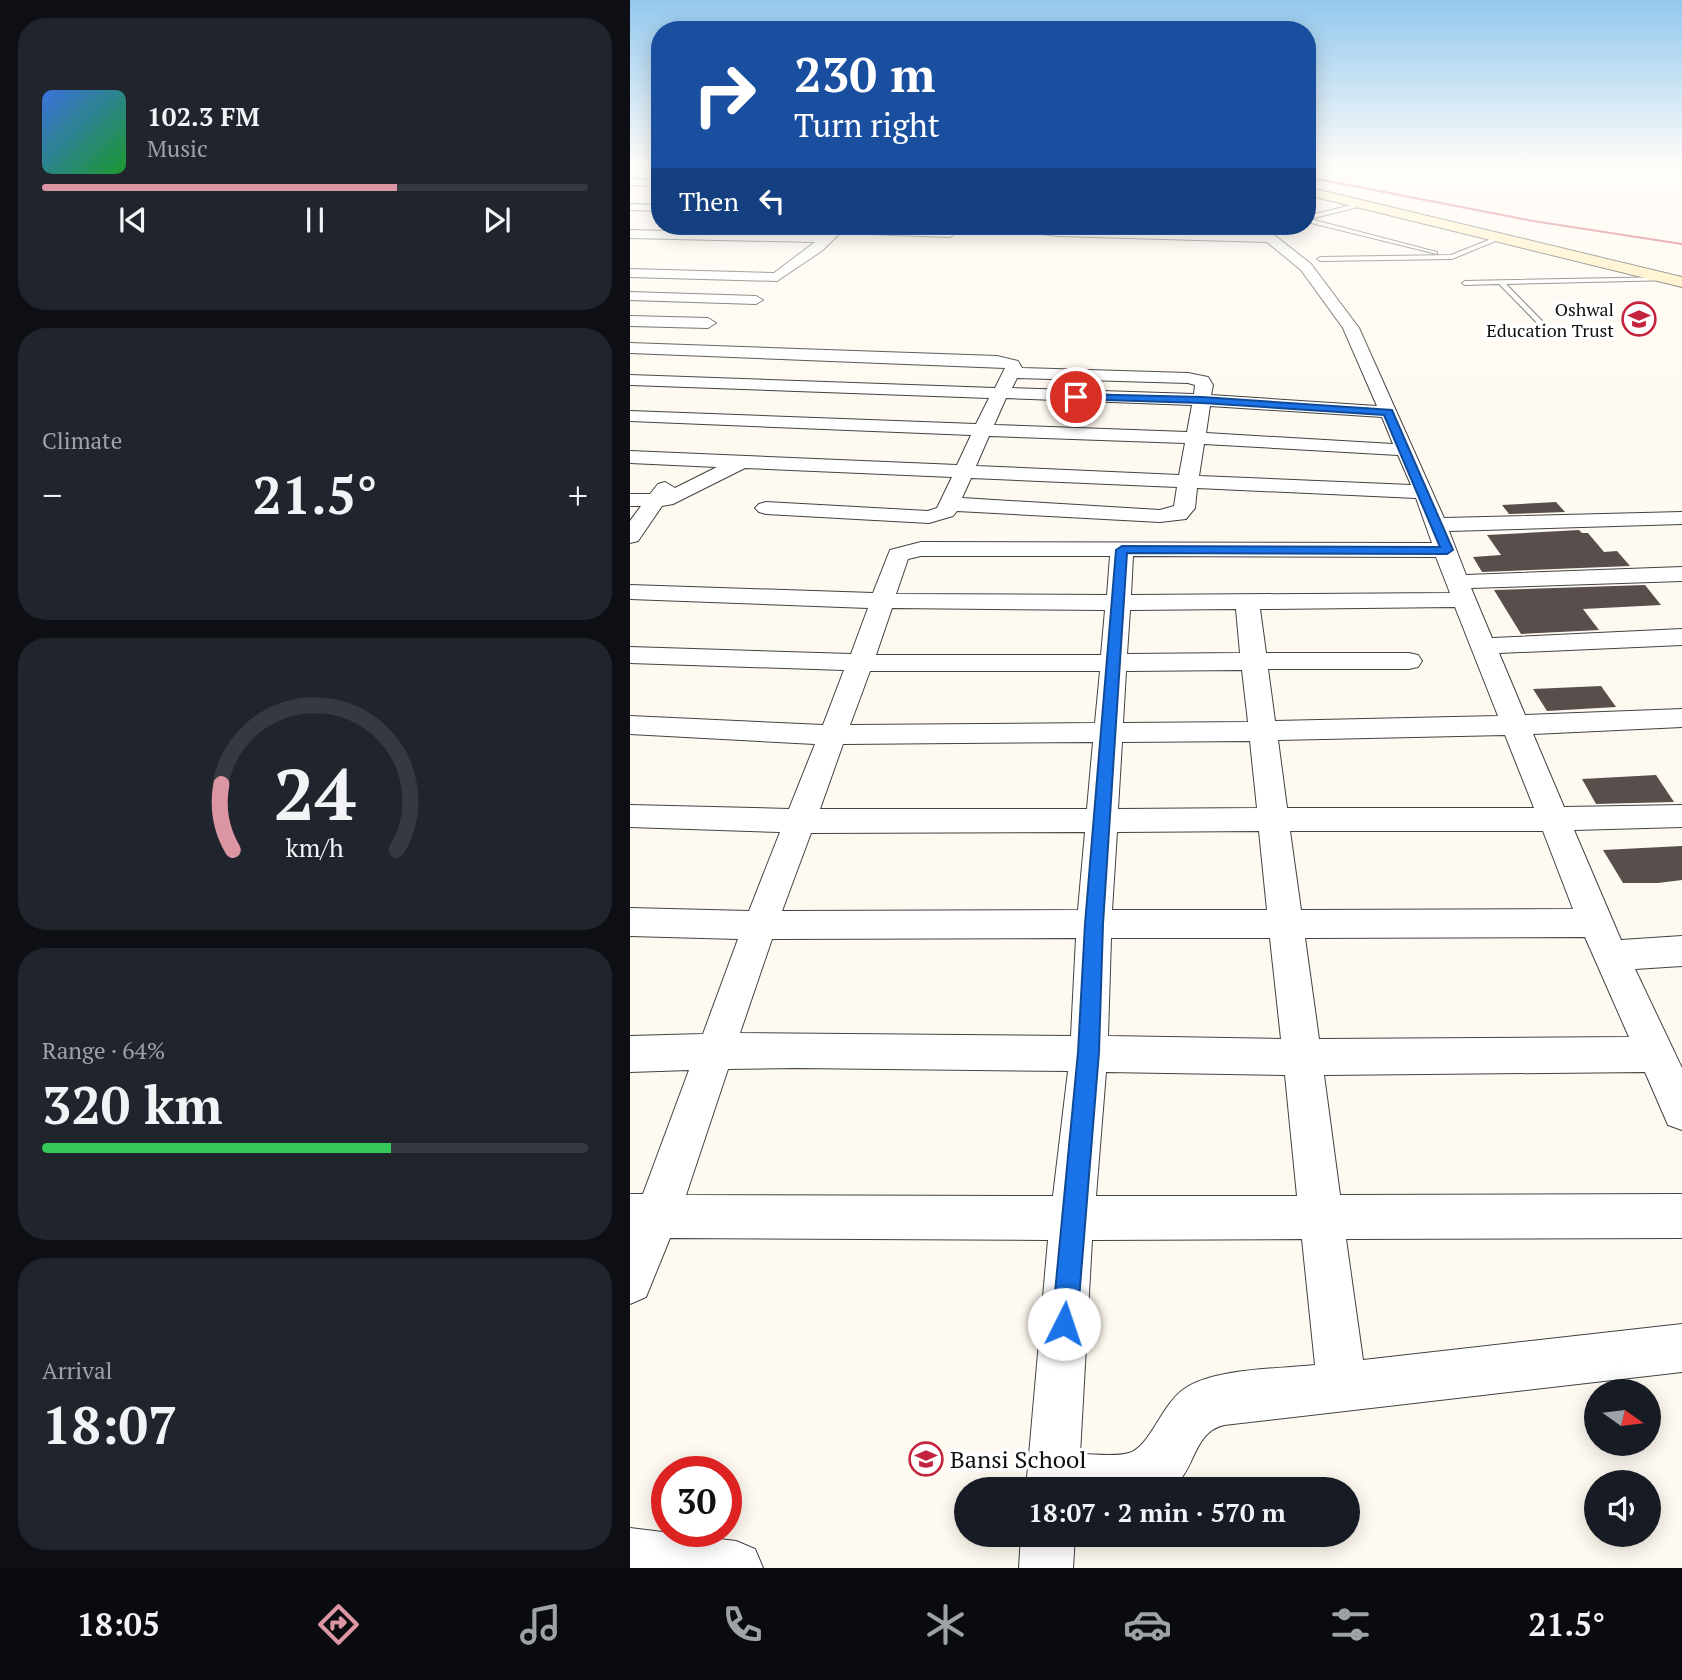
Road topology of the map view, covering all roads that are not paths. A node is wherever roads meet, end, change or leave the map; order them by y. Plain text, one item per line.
1 (657, 241) edge
2 (775, 241) edge
3 (827, 241) edge
4 (1279, 241) edge
5 (1392, 241) edge
6 (1492, 241) edge
7 (1520, 241) edge
8 (1523, 241) edge
9 (825, 244) junction
10 (647, 247) dead end
11 (1452, 257) junction
12 (775, 258) dead end
13 (803, 259) junction
14 (1320, 259) dead end
15 (630, 273) edge
16 (1679, 279) edge
17 (1501, 282) junction
18 (1465, 283) dead end
19 (630, 296) edge
20 (756, 300) dead end
21 (630, 321) edge
22 (1546, 330) dead end
23 (630, 348) edge
24 (787, 354) junction
25 (959, 360) junction
26 (1012, 373) junction
27 (630, 380) edge
28 (756, 384) junction
29 (893, 391) junction
30 (1001, 395) junction
31 (1202, 400) junction
32 (1388, 412) junction
33 (630, 416) edge
34 (723, 420) junction
35 (824, 423) junction
36 (984, 428) junction
37 (1197, 438) junction
38 (1405, 450) junction
39 (630, 457) edge
40 (686, 460) junction
41 (743, 462) junction
42 (964, 471) junction
43 (1189, 481) junction
44 (1424, 492) junction
45 (630, 500) edge
46 (655, 501) junction
47 (951, 504) junction
48 (766, 508) dead end
49 (1682, 519) edge
50 (630, 536) edge
51 (1443, 538) junction
52 (1122, 550) junction
53 (1682, 574) edge
54 (1461, 591) junction
55 (630, 592) edge
56 (882, 600) junction
57 (1247, 602) junction
58 (1118, 603) junction
59 (1682, 637) edge
60 (1485, 646) junction
61 (630, 655) edge
62 (1254, 660) junction
63 (861, 661) junction
64 (1409, 661) dead end
65 (1114, 663) junction
66 (1682, 718) edge
67 (630, 725) edge
68 (1517, 725) junction
69 (1262, 731) junction
70 (1108, 733) junction
71 (831, 735) junction
72 (630, 816) edge
73 (1682, 816) edge
74 (1102, 819) junction
75 (1273, 819) junction
76 (1553, 819) junction
77 (799, 821) junction
78 (630, 922) edge
79 (1286, 923) junction
80 (1597, 923) junction
81 (1094, 924) junction
82 (760, 925) junction
83 (1682, 951) edge
84 (1611, 956) junction
85 (717, 1050) junction
86 (1089, 1052) junction
87 (630, 1054) edge
88 (1655, 1054) junction
89 (1302, 1057) junction
90 (1680, 1101) edge
91 (644, 1216) edge
92 (1321, 1216) junction
93 (1682, 1216) edge
94 (1072, 1218) junction
95 (630, 1281) edge
96 (1682, 1348) edge
97 (1342, 1387) junction
98 (1053, 1477) edge
99 (1137, 1477) edge
100 (1047, 1547) edge
101 (630, 1555) edge
102 (736, 1568) edge
103 (1046, 1568) edge

1 - 10 street
2 - 9 street
3 - 9 street
4 - 32 street
5 - 11 lane
6 - 11 lane
7 - 16 main road
8 - 16 main road
9 - 13 street
11 - 14 lane
12 - 13 street
13 - 15 street
16 - 17 lane
17 - 18 lane
17 - 22 lane
19 - 20 street
21 - 24 street
23 - 24 street
24 - 25 street
24 - 28 street
25 - 26 street
25 - 29 street
26 - 30 street
26 - 31 street
27 - 28 street
28 - 29 street
28 - 34 street
29 - 30 street
29 - 35 street
30 - 31 street
30 - 36 street
31 - 32 street
31 - 37 street
32 - 38 street
33 - 34 street
34 - 35 street
34 - 40 street
35 - 36 street
35 - 41 street
36 - 37 street
36 - 42 street
37 - 38 street
37 - 43 street
38 - 44 street
39 - 40 street
40 - 41 street
40 - 46 street
41 - 42 street
41 - 46 street
42 - 43 street
42 - 47 street
43 - 44 street
43 - 47 street
44 - 51 street
45 - 46 street
46 - 50 street
47 - 48 street
49 - 51 street
51 - 52 street
51 - 54 street
52 - 56 street
52 - 58 street
53 - 54 street
54 - 57 street
54 - 60 street
55 - 56 street
56 - 58 street
56 - 63 street
57 - 58 street
57 - 62 street
58 - 65 street
59 - 60 street
60 - 68 street
61 - 63 street
62 - 64 street
62 - 65 street
62 - 69 street
63 - 65 street
63 - 71 street
65 - 70 street
66 - 68 street
67 - 71 street
68 - 69 street
68 - 76 street
69 - 70 street
69 - 75 street
70 - 71 street
70 - 74 street
71 - 77 street
72 - 77 street
73 - 76 street
74 - 75 street
74 - 77 street
74 - 81 street
75 - 76 street
75 - 79 street
76 - 80 street
77 - 82 street
78 - 82 street
79 - 80 street
79 - 81 street
79 - 89 street
80 - 84 street
81 - 82 street
81 - 86 street
82 - 85 street
83 - 84 street
84 - 88 street
85 - 86 street
85 - 87 street
85 - 91 street
86 - 89 street
86 - 94 street
88 - 89 street
88 - 90 street
89 - 92 street
91 - 94 street
91 - 95 street
92 - 93 street
92 - 94 street
92 - 97 street
94 - 98 street
96 - 97 street
97 - 99 street
100 - 103 street
101 - 102 street

